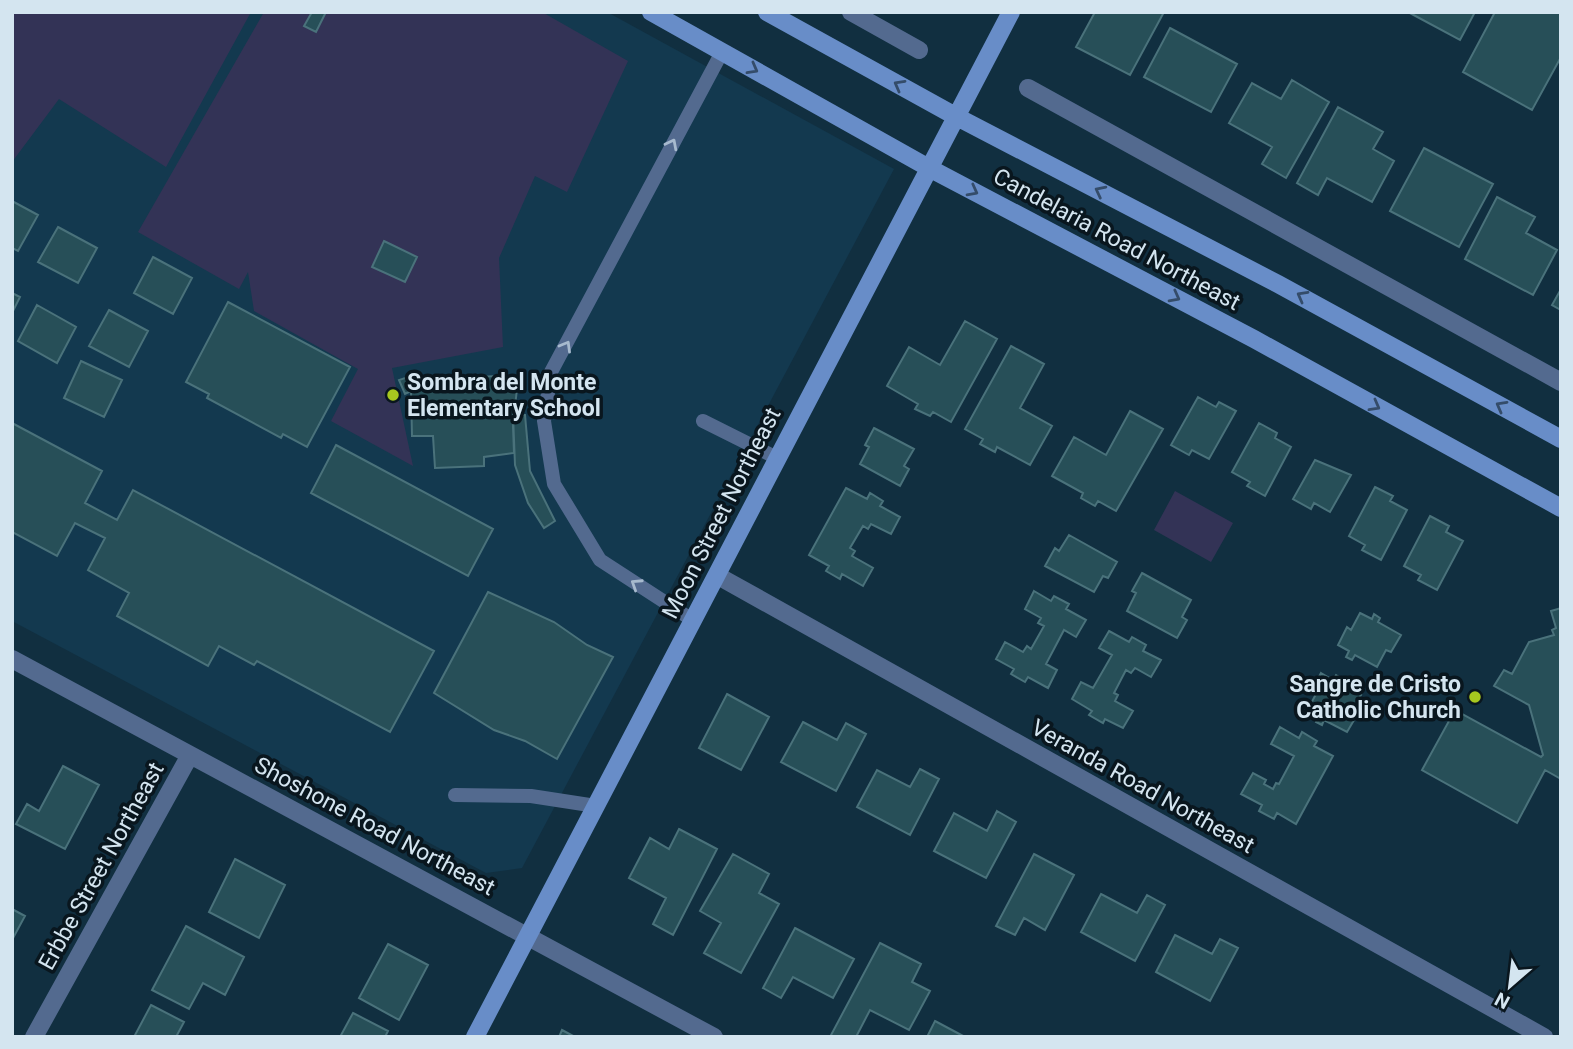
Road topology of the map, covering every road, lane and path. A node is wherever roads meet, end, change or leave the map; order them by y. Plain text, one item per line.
1 (651, 12) edge
2 (767, 12) edge
3 (851, 12) edge
4 (1011, 12) edge
5 (919, 50) dead end
6 (722, 52) junction
7 (1028, 88) dead end
8 (957, 117) junction
9 (929, 168) junction
10 (1561, 382) edge
11 (703, 421) dead end
12 (1561, 439) edge
13 (777, 458) junction
14 (1561, 508) edge
15 (718, 576) junction
16 (694, 621) junction
17 (12, 659) edge
18 (190, 755) junction
19 (455, 795) dead end
20 (596, 806) junction
21 (529, 935) junction
22 (34, 1037) edge
23 (475, 1037) edge
24 (714, 1037) edge
25 (1544, 1037) edge

1 - 6 main road, Candelaria Road Northeast
8 -> 2 main road, Candelaria Road Northeast
3 - 5 street
4 - 8 main road, Moon Street Northeast
6 -> 9 main road, Candelaria Road Northeast
16 -> 6 lane
7 - 10 street
8 - 9 main road, Moon Street Northeast
12 -> 8 main road, Candelaria Road Northeast
9 - 13 main road, Moon Street Northeast
9 -> 14 main road, Candelaria Road Northeast
11 - 13 lane
13 - 15 main road, Moon Street Northeast
15 - 16 main road, Moon Street Northeast
15 - 25 street, Veranda Road Northeast
16 - 20 main road, Moon Street Northeast
17 - 18 street, Shoshone Road Northeast
18 - 21 street, Shoshone Road Northeast
18 - 22 street, Erbbe Street Northeast
19 - 20 lane
20 - 21 main road, Moon Street Northeast
21 - 23 main road, Moon Street Northeast
21 - 24 street, Shoshone Road Northeast

